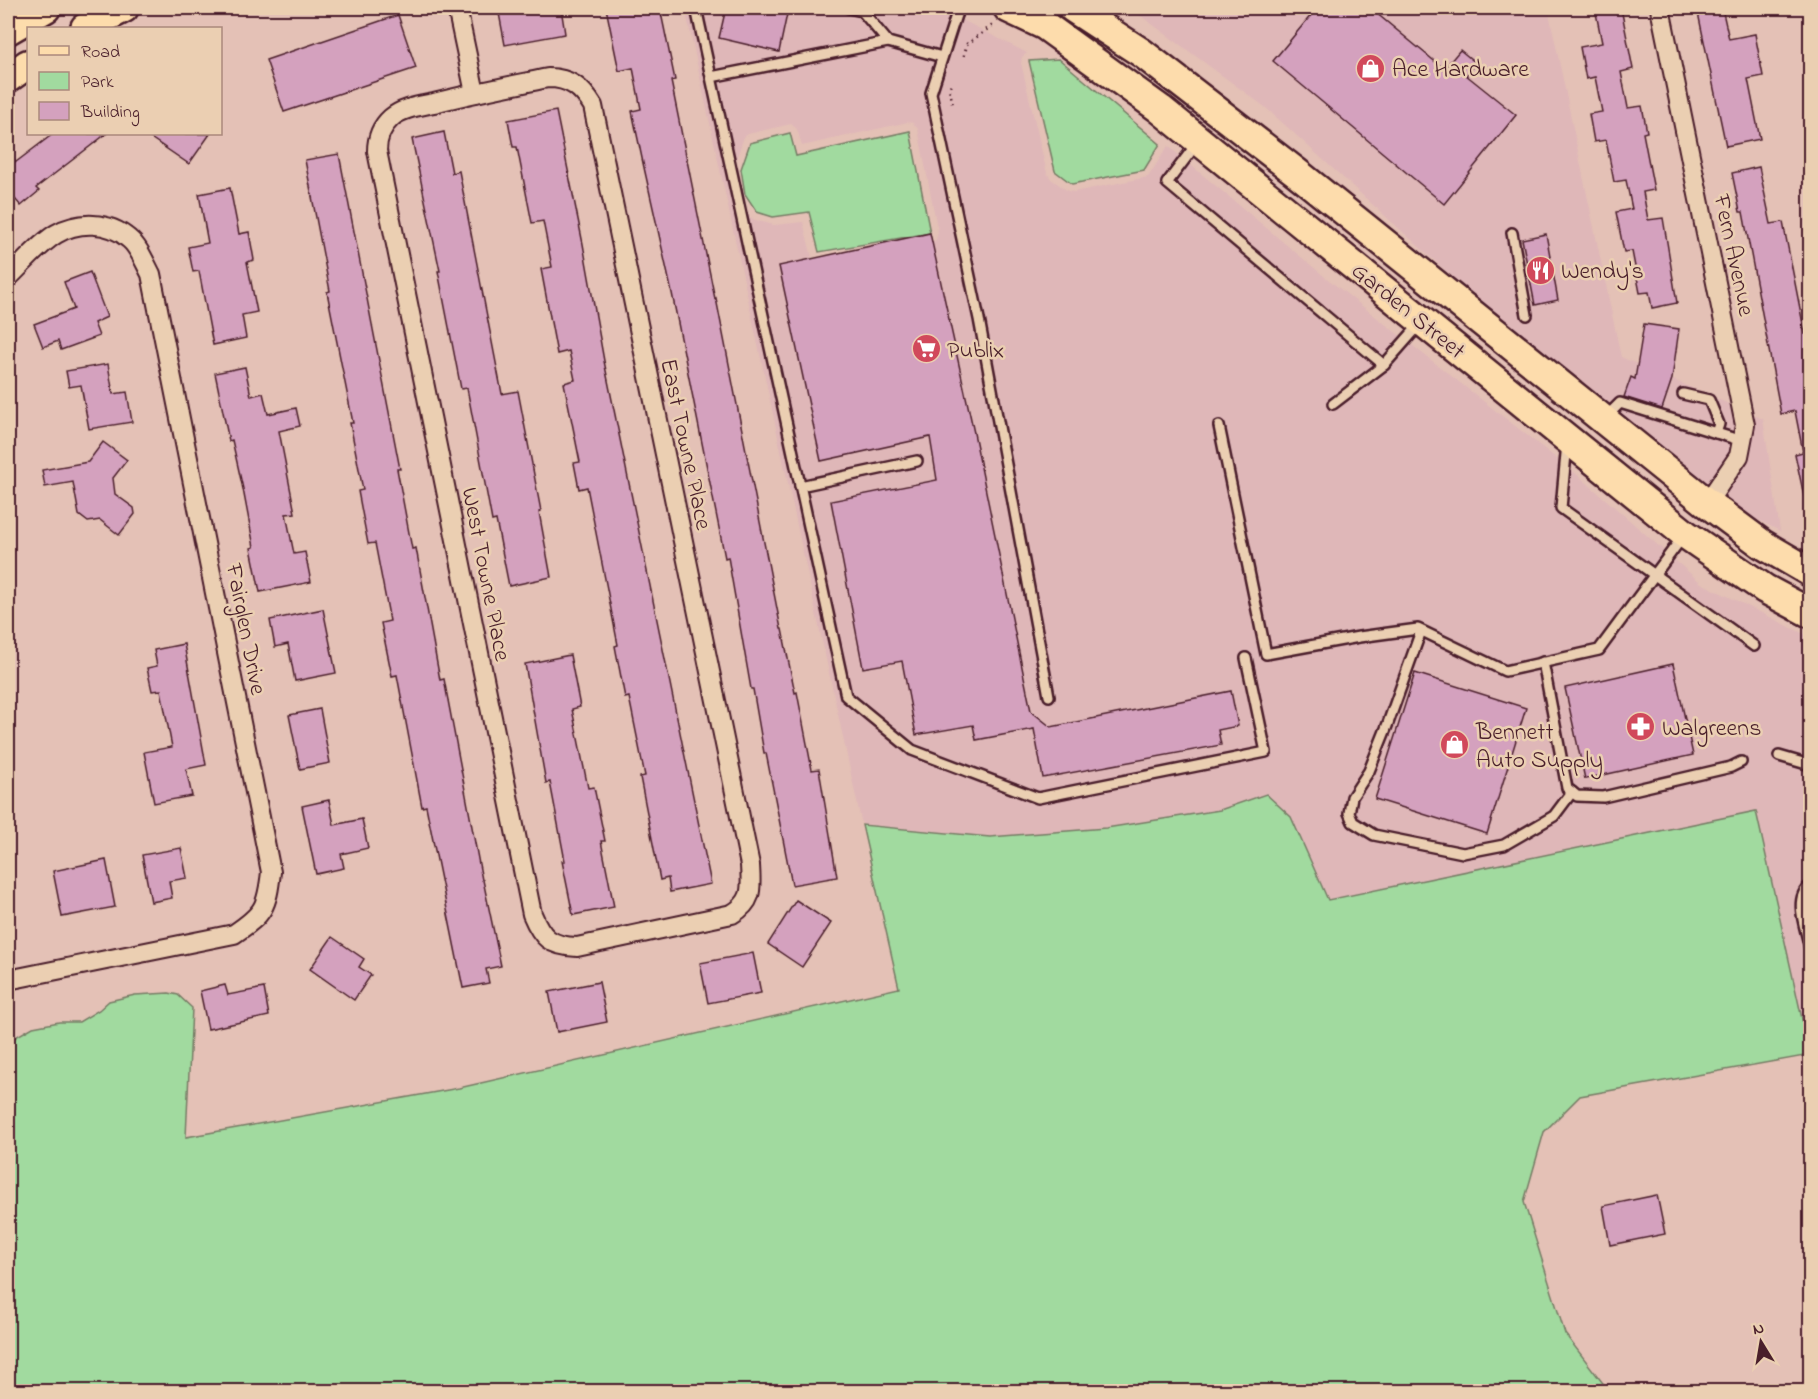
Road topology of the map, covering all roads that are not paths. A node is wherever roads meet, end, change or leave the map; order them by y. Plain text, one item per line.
1 (46, 8) edge
2 (124, 8) edge
3 (457, 8) edge
4 (696, 8) edge
5 (849, 8) edge
6 (962, 8) edge
7 (1073, 8) edge
8 (1660, 8) edge
9 (1000, 16) edge
10 (87, 27) edge
11 (8, 30) edge
12 (888, 42) junction
13 (942, 57) junction
14 (27, 65) edge
15 (711, 77) junction
16 (8, 78) edge
17 (475, 93) junction
18 (1199, 140) junction
19 (1512, 233) dead end
20 (1354, 266) junction
21 (8, 278) edge
22 (1448, 294) junction
23 (1527, 315) dead end
24 (1422, 321) junction
25 (1518, 351) junction
26 (1384, 365) junction
27 (1683, 394) dead end
28 (1333, 404) dead end
29 (1603, 420) junction
30 (1218, 426) dead end
31 (1716, 433) junction
32 (1567, 438) junction
33 (1742, 441) junction
34 (917, 461) dead end
35 (800, 486) junction
36 (1707, 503) junction
37 (1685, 534) junction
38 (1810, 572) edge
39 (1654, 576) junction
40 (1810, 613) edge
41 (1421, 631) junction
42 (1754, 646) dead end
43 (1246, 658) dead end
44 (1543, 662) junction
45 (1050, 696) dead end
46 (1779, 756) dead end
47 (1741, 762) dead end
48 (1810, 765) edge
49 (1572, 792) junction
50 (1810, 886) edge
51 (732, 914) joint
52 (1810, 949) edge
53 (8, 980) edge

1 - 11 main road
2 - 10 main road
3 - 17 street
4 - 15 lane
5 - 12 lane
6 - 13 lane
7 - 22 main road, Garden Street
8 - 33 street, Fern Avenue
9 - 18 main road, Garden Street
12 - 13 lane
12 - 15 lane
13 - 45 lane
14 - 16 main road
15 - 35 lane
17 - 51 street, East Towne Place
17 - 51 street, West Towne Place
18 - 20 main road, Garden Street
18 - 26 lane
19 - 23 lane
20 - 22 main road
20 - 24 main road, Garden Street
21 - 53 street, Fairglen Drive
22 - 25 main road, Garden Street
24 - 25 main road
24 - 26 lane
24 - 32 main road, Garden Street
25 - 29 main road, Garden Street
26 - 28 lane
27 - 31 lane
29 - 31 lane
29 - 36 main road, Garden Street
30 - 41 lane
31 - 33 lane
32 - 37 main road, Garden Street
32 - 39 lane
33 - 36 street, Fern Avenue
34 - 35 lane
35 - 43 lane
36 - 38 main road, Garden Street
37 - 39 lane
37 - 40 main road, Garden Street
39 - 42 lane
39 - 44 lane
41 - 44 lane
41 - 49 lane
44 - 49 lane
46 - 48 lane
47 - 49 lane
50 - 52 lane

